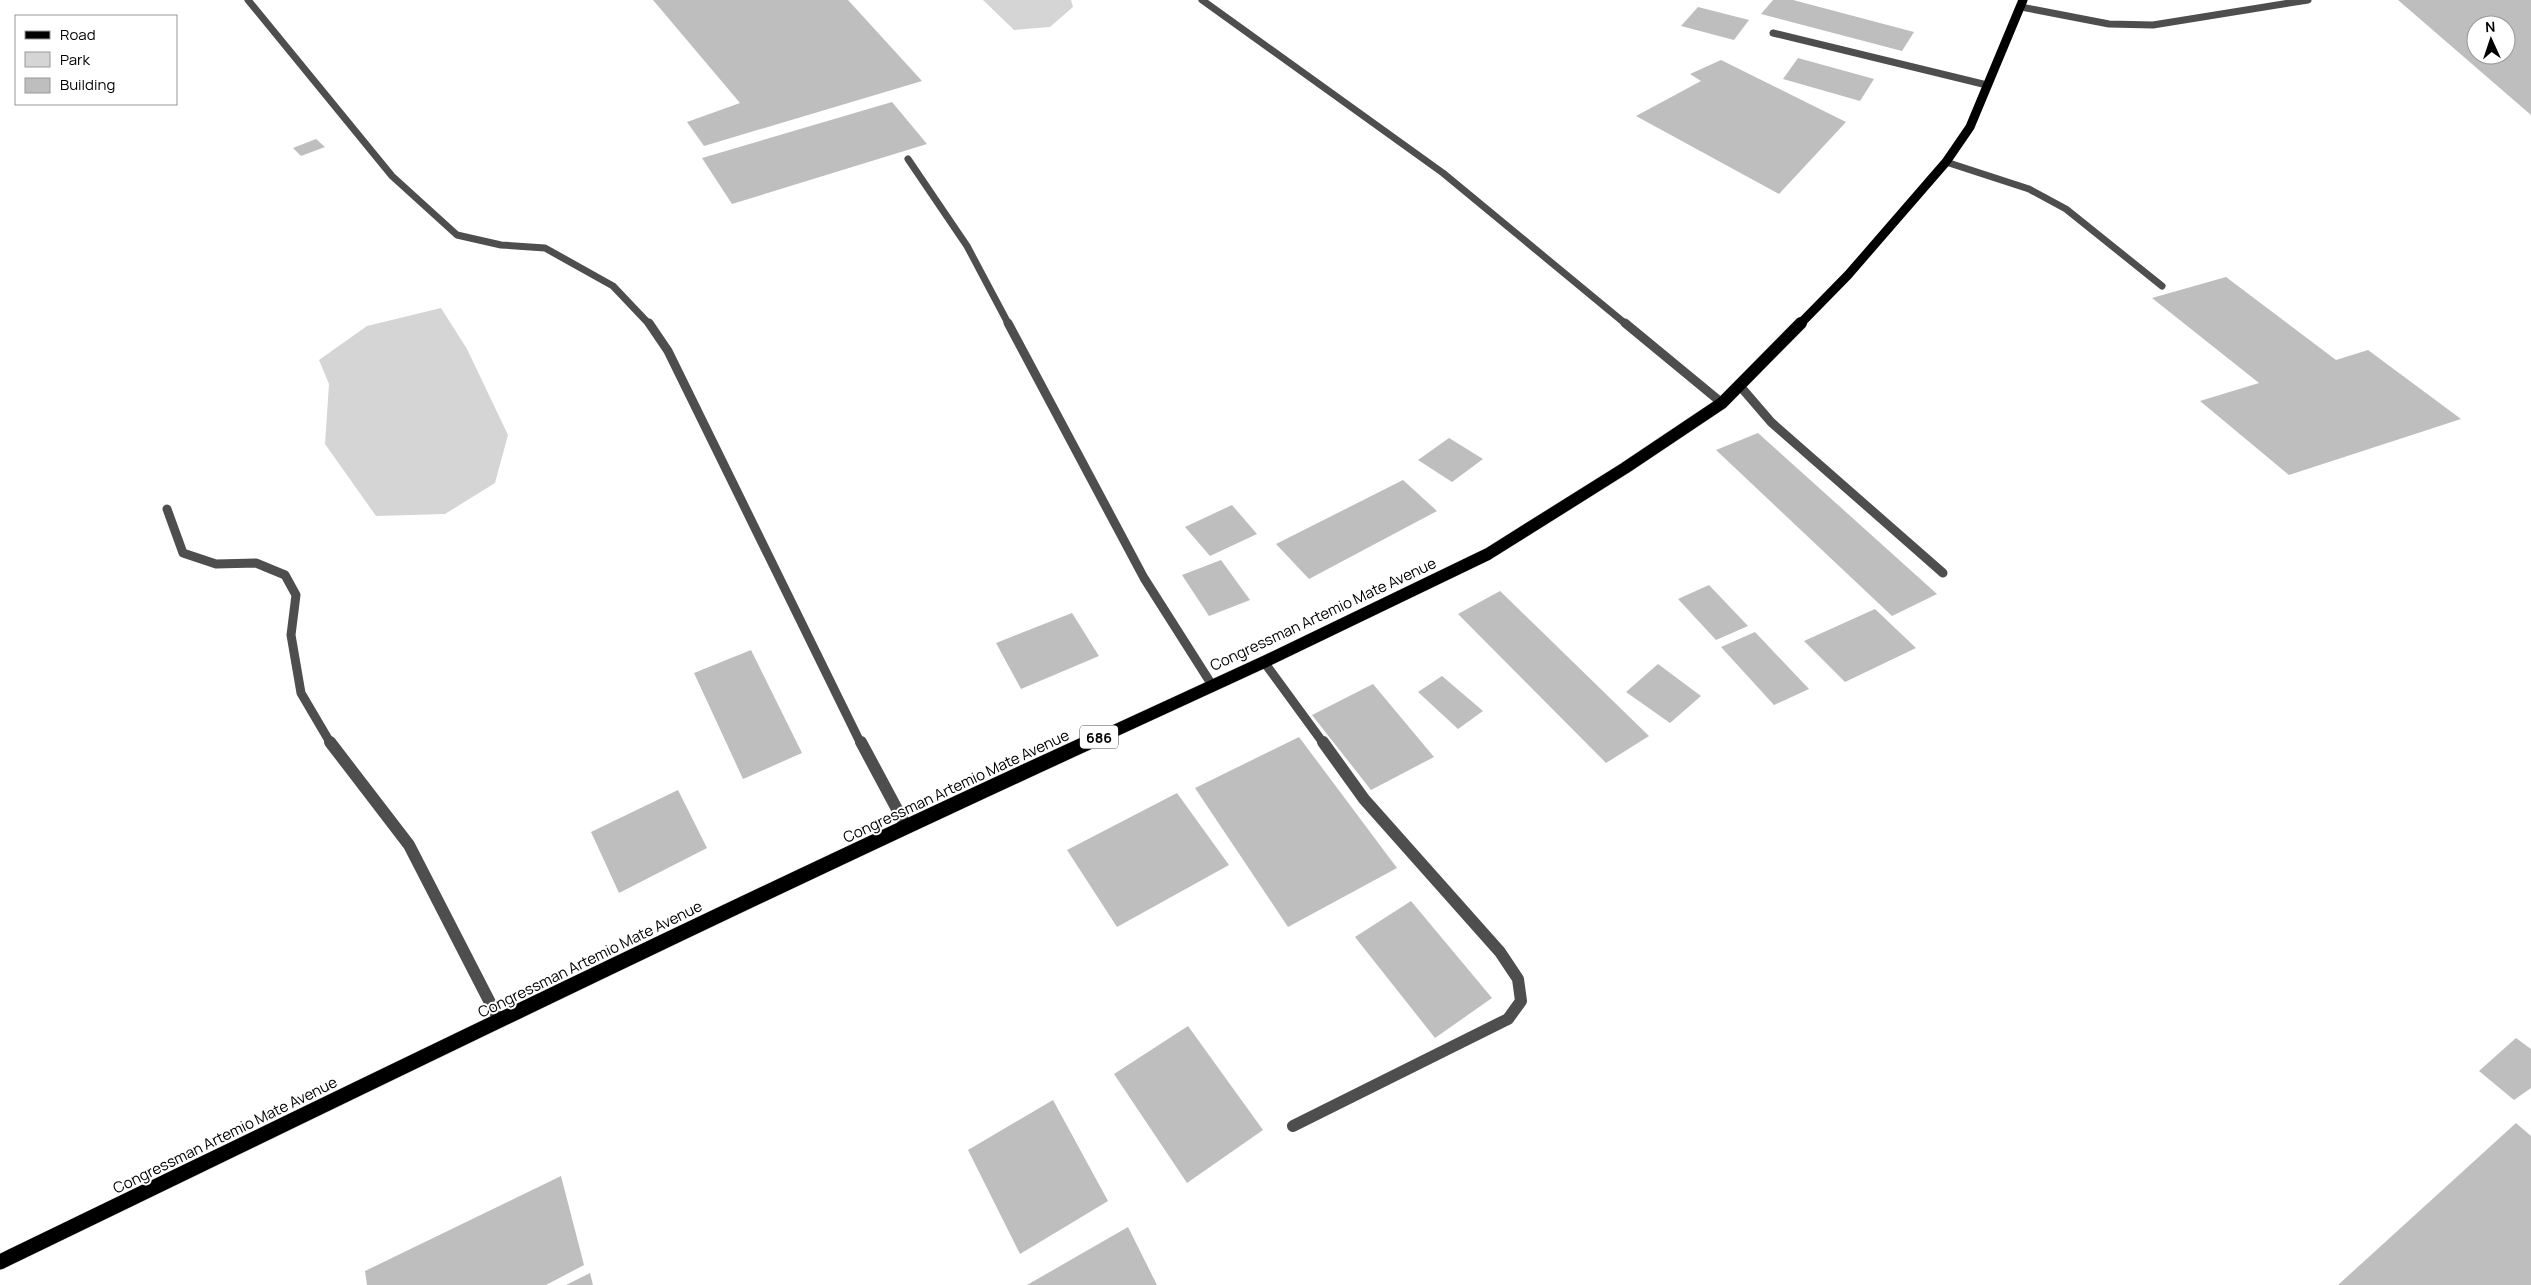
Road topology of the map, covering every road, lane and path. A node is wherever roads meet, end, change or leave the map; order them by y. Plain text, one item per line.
1 (248, 0) edge
2 (1202, 0) edge
3 (2308, 0) edge
4 (2022, 4) edge
5 (1773, 33) dead end
6 (1987, 85) junction
7 (908, 159) dead end
8 (1946, 162) junction
9 (2162, 286) dead end
10 (1740, 386) junction
11 (1722, 403) junction
12 (167, 509) dead end
13 (1943, 573) dead end
14 (1264, 662) junction
15 (1212, 685) junction
16 (906, 826) junction
17 (499, 1020) junction
18 (1292, 1126) dead end
19 (0, 1262) edge

1 - 16 street
2 - 11 street
3 - 4 street
4 - 6 main road, Congressman Artemio Mate Avenue / 686
5 - 6 street
6 - 8 main road, Congressman Artemio Mate Avenue / 686
7 - 15 street
8 - 9 street
8 - 10 main road, Congressman Artemio Mate Avenue / 686
10 - 11 main road, Congressman Artemio Mate Avenue / 686
10 - 13 street
11 - 14 main road, Congressman Artemio Mate Avenue / 686
12 - 17 street
14 - 15 main road, Congressman Artemio Mate Avenue / 686
14 - 18 street
15 - 16 main road, Congressman Artemio Mate Avenue / 686
16 - 17 main road, Congressman Artemio Mate Avenue / 686
17 - 19 main road, Congressman Artemio Mate Avenue / 686

